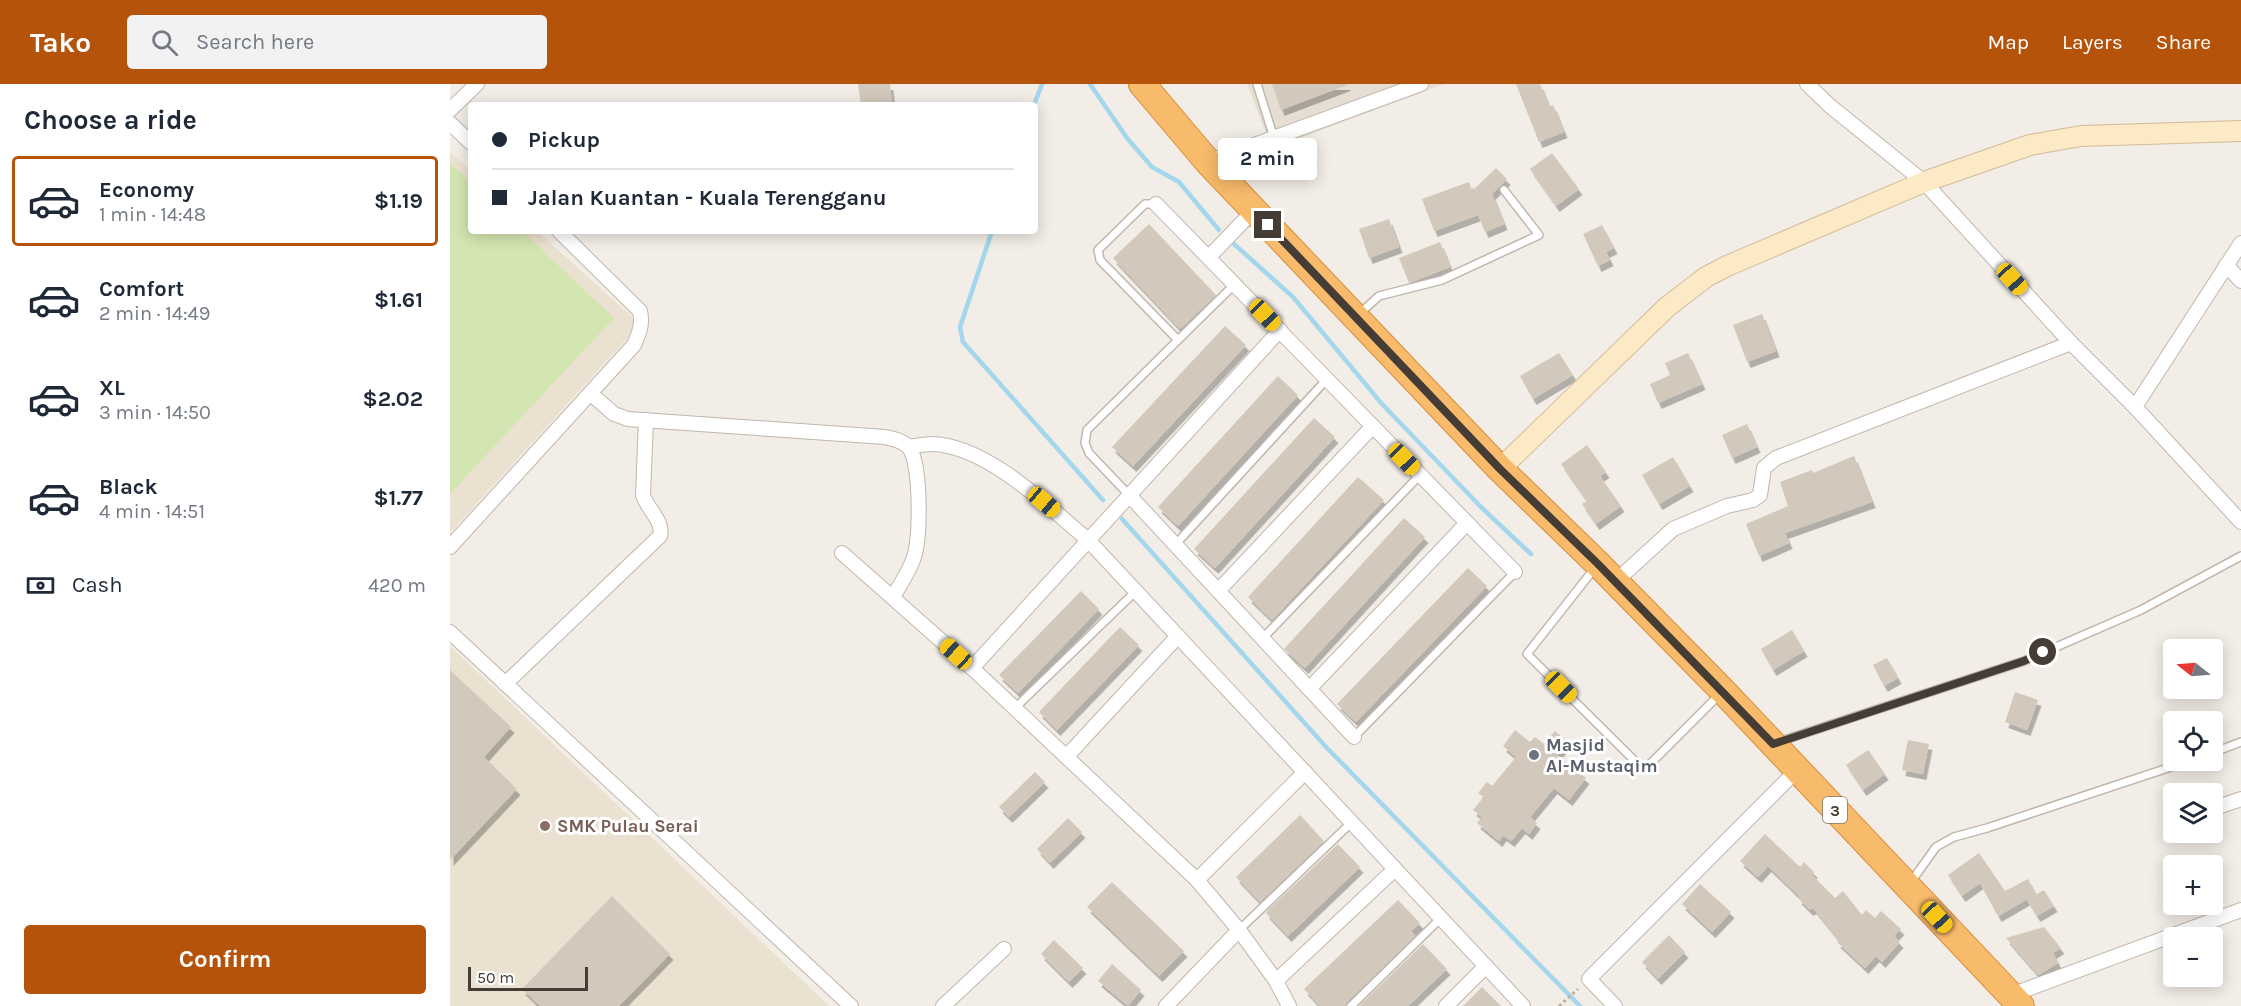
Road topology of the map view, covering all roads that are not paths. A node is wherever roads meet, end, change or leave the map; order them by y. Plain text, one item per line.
1 (477, 84) edge
2 (1142, 84) edge
3 (1257, 84) edge
4 (1421, 84) edge
5 (1807, 84) edge
6 (450, 110) edge
7 (450, 123) edge
8 (2241, 131) edge
9 (1274, 138) junction
10 (468, 140) edge
11 (1208, 162) junction
12 (1924, 182) junction
13 (1504, 190) dead end
14 (1156, 204) joint
15 (1254, 210) junction
16 (563, 234) edge
17 (2241, 243) edge
18 (1209, 257) junction
19 (2226, 265) junction
20 (2241, 281) edge
21 (1235, 284) junction
22 (1355, 317) junction
23 (1280, 330) junction
24 (1178, 340) junction
25 (2071, 343) junction
26 (1327, 379) junction
27 (591, 394) junction
28 (2135, 407) junction
29 (646, 420) junction
30 (1373, 426) junction
31 (909, 447) junction
32 (1500, 469) junction
33 (1420, 475) junction
34 (1129, 495) junction
35 (2241, 522) edge
36 (1467, 523) junction
37 (1088, 540) junction
38 (1175, 545) junction
39 (450, 547) edge
40 (842, 553) dead end
41 (2241, 556) edge
42 (1515, 572) joint
43 (1607, 573) junction
44 (1136, 591) junction
45 (1218, 591) junction
46 (893, 597) junction
47 (450, 632) edge
48 (1178, 636) junction
49 (1262, 639) junction
50 (972, 668) junction
51 (505, 684) junction
52 (1309, 689) junction
53 (1723, 691) junction
54 (1015, 708) junction
55 (1354, 737) joint
56 (2241, 742) edge
57 (1773, 744) junction
58 (2223, 749) edge
59 (1067, 756) junction
60 (1797, 770) junction
61 (2163, 770) edge
62 (1305, 772) junction
63 (2241, 799) edge
64 (2223, 806) edge
65 (1352, 822) junction
66 (1395, 869) junction
67 (1197, 880) junction
68 (1908, 886) junction
69 (2241, 910) edge
70 (1441, 918) junction
71 (1239, 930) junction
72 (1004, 949) dead end
73 (1486, 966) junction
74 (1276, 981) junction
75 (2016, 1000) edge
76 (851, 1006) edge
77 (944, 1006) edge
78 (1166, 1006) edge
79 (1289, 1006) edge
80 (1351, 1006) edge
81 (1446, 1006) edge
82 (1523, 1006) edge
83 (1615, 1006) edge

1 - 6 street
2 - 11 highway, 3
3 - 9 lane
4 - 9 street
5 - 12 street
7 - 10 street
8 - 12 street
9 - 11 street
11 - 15 highway, 3
12 - 25 street
12 - 32 street
13 - 22 lane
14 - 18 street
14 - 24 lane
15 - 18 street
15 - 22 highway, 3
16 - 27 street
17 - 19 street
18 - 21 street
19 - 20 street
19 - 28 street
21 - 23 street
21 - 24 lane
22 - 32 highway, 3
23 - 26 street
23 - 34 street
24 - 34 lane
25 - 28 street
25 - 43 street
26 - 30 street
26 - 38 lane
27 - 29 street
27 - 39 street
28 - 35 street
29 - 31 street
29 - 51 street
30 - 33 street
30 - 45 street
31 - 37 street
31 - 46 street
32 - 43 highway, 3
33 - 36 street
33 - 49 lane
34 - 37 street
34 - 38 street
36 - 42 street
36 - 52 street
37 - 44 street
37 - 50 street
38 - 45 street
40 - 46 street
41 - 57 lane
42 - 55 lane
43 - 53 highway, 3
43 - 53 lane
44 - 48 street
44 - 54 lane
45 - 49 street
46 - 50 street
47 - 51 street
48 - 59 street
48 - 62 street
49 - 52 street
50 - 54 street
51 - 76 street
52 - 55 street
53 - 57 highway, 3
54 - 59 street
56 - 58 lane
57 - 60 highway, 3
59 - 67 street
60 - 68 highway, 3
60 - 83 street
61 - 68 lane
62 - 65 street
62 - 67 street
63 - 64 street
65 - 66 street
65 - 71 lane
66 - 70 street
66 - 74 street
67 - 71 street
68 - 75 highway, 3
69 - 75 street
70 - 73 street
70 - 80 lane
71 - 74 street
71 - 78 street
72 - 77 street
73 - 81 street
73 - 82 street
74 - 79 street

